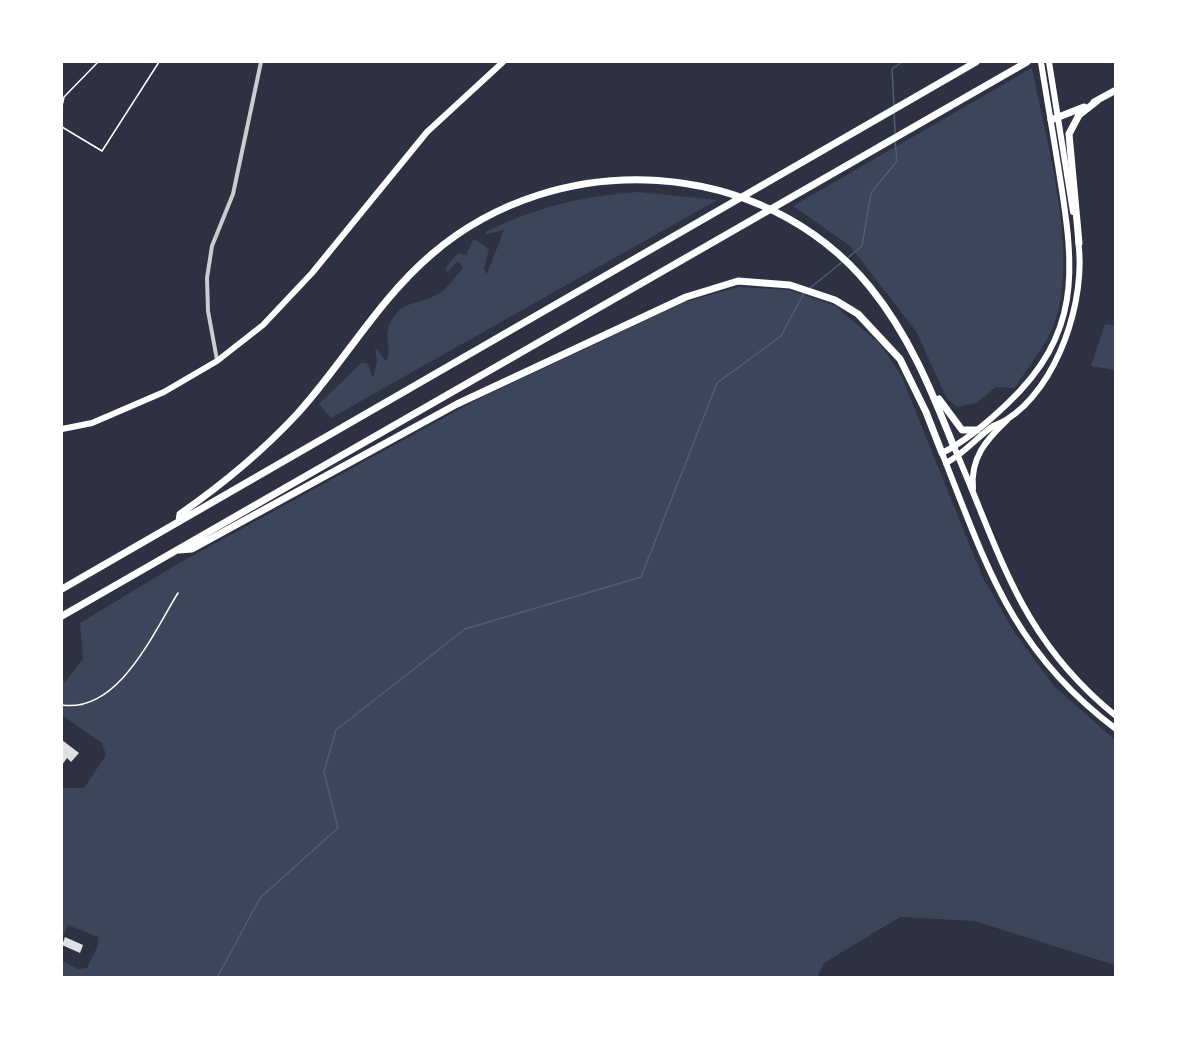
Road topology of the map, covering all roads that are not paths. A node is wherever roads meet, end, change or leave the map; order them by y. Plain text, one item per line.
1 (261, 62) edge
2 (503, 62) edge
3 (976, 62) edge
4 (1027, 62) edge
5 (1041, 62) edge
6 (1049, 62) edge
7 (1116, 90) edge
8 (1097, 101) junction
9 (1054, 120) junction
10 (1079, 243) junction
11 (217, 361) junction
12 (931, 387) junction
13 (1007, 420) junction
14 (62, 429) edge
15 (977, 430) junction
16 (954, 447) junction
17 (942, 453) junction
18 (958, 456) junction
19 (946, 463) junction
20 (975, 501) junction
21 (178, 521) junction
22 (177, 551) junction
23 (62, 589) edge
24 (62, 616) edge
25 (1116, 716) edge
26 (1116, 729) edge

1 - 11 street
2 - 11 main road
3 - 21 highway
4 - 22 highway
5 - 9 main road
6 - 9 main road
7 - 8 highway
8 - 9 highway
8 - 10 highway
9 - 10 main road
9 - 15 main road
10 - 13 main road
11 - 14 main road
12 - 15 highway
12 - 16 highway
12 - 21 highway
13 - 18 main road
13 - 20 main road
15 - 16 main road
16 - 17 main road
16 - 18 main road
17 - 19 main road
17 - 22 highway
18 - 19 main road
18 - 20 main road
19 - 26 main road
20 - 25 main road
21 - 23 highway
22 - 24 highway

